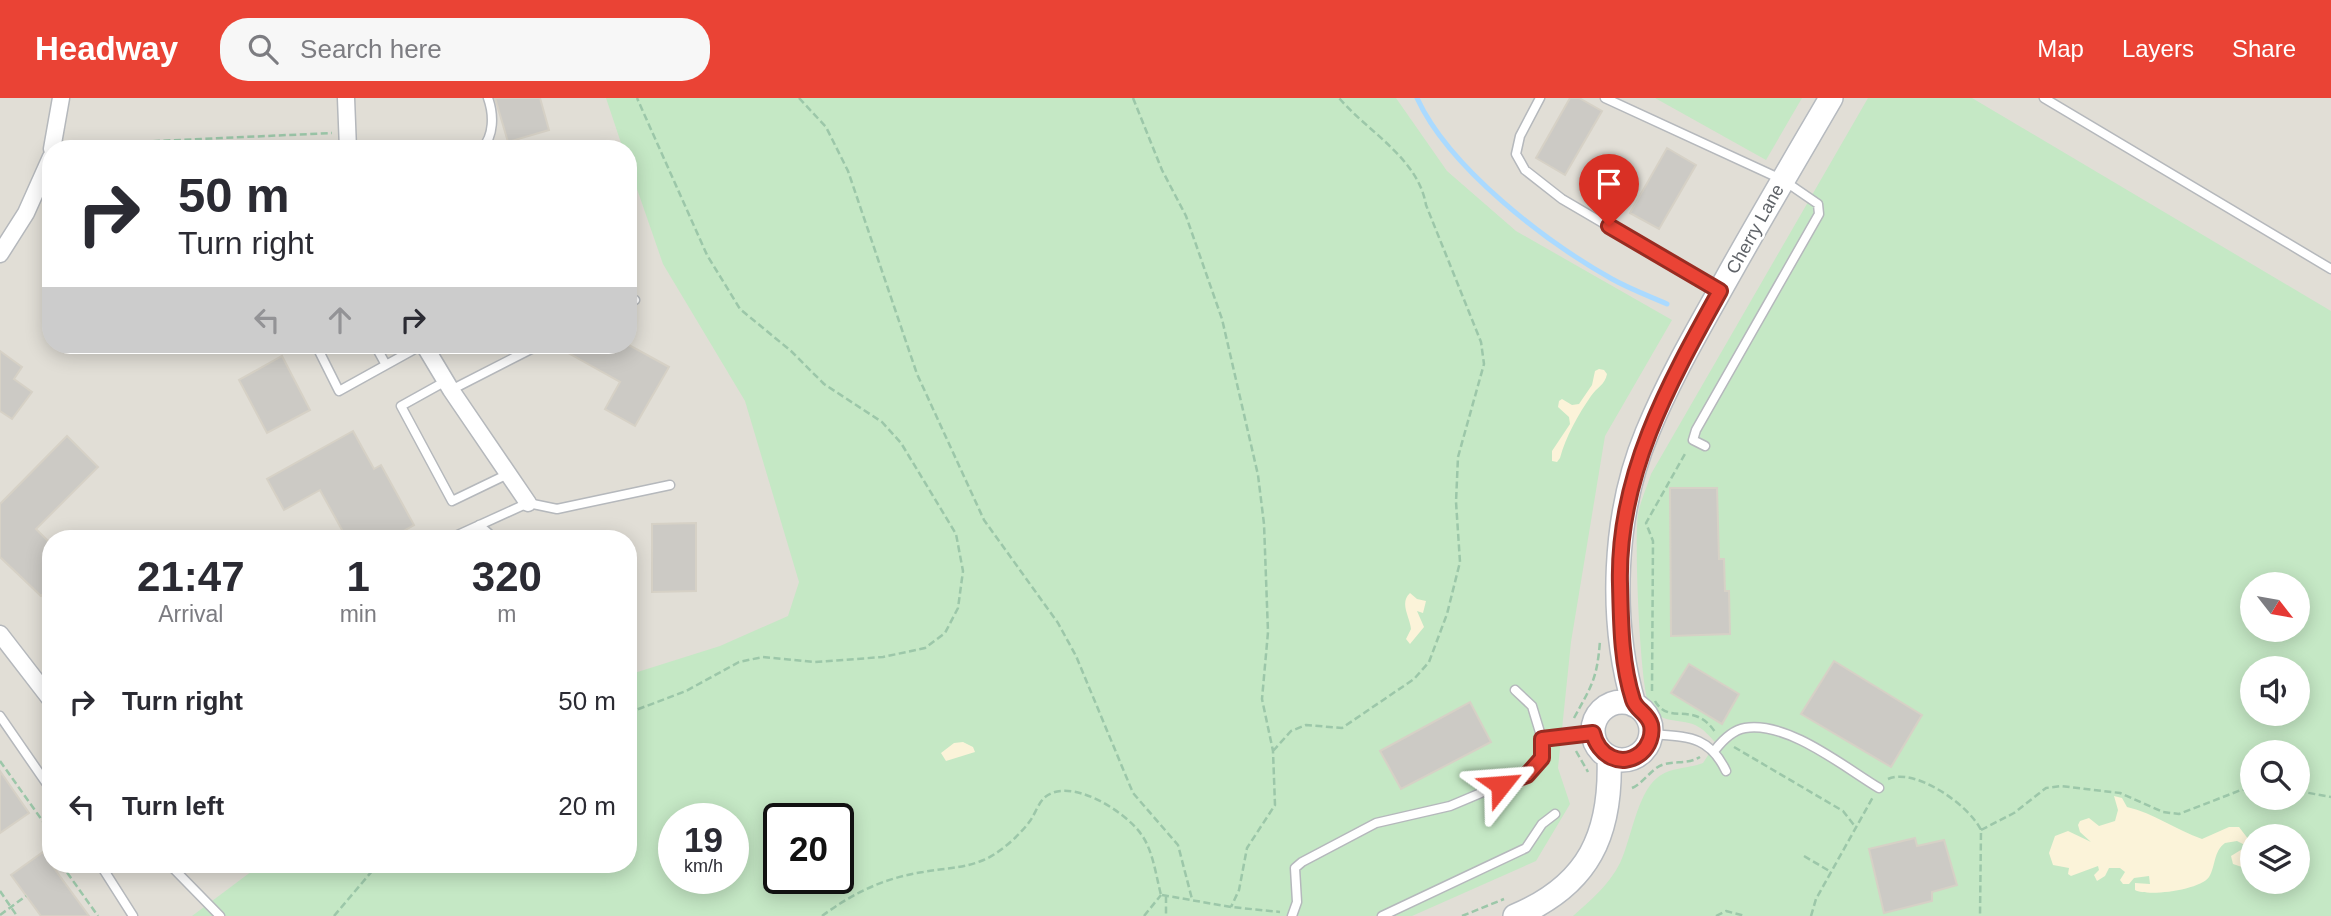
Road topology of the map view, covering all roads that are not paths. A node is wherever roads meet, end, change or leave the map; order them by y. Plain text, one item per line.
1 (61, 98) edge
2 (346, 98) edge
3 (488, 98) edge
4 (1540, 98) edge
5 (1605, 98) edge
6 (1831, 98) edge
7 (2044, 98) edge
8 (54, 140) edge
9 (347, 140) edge
10 (490, 140) edge
11 (42, 177) edge
12 (1783, 180) junction
13 (0, 254) edge
14 (2331, 269) edge
15 (1720, 291) junction
16 (320, 354) edge
17 (380, 354) edge
18 (406, 354) edge
19 (429, 354) edge
20 (519, 354) edge
21 (386, 365) junction
22 (448, 385) junction
23 (1704, 446) dead end
24 (508, 474) junction
25 (670, 485) dead end
26 (528, 503) junction
27 (479, 525) junction
28 (468, 530) edge
29 (485, 530) edge
30 (0, 634) edge
31 (42, 688) edge
32 (1515, 690) dead end
33 (1623, 704) junction
34 (0, 716) edge
35 (1593, 733) junction
36 (1651, 734) junction
37 (1542, 739) junction
38 (1714, 750) junction
39 (1608, 757) junction
40 (1632, 759) junction
41 (1726, 771) dead end
42 (42, 777) edge
43 (1879, 788) road end
44 (1555, 814) dead end
45 (1579, 871) junction
46 (106, 873) edge
47 (178, 873) edge
48 (1512, 906) edge
49 (1293, 915) edge
50 (133, 916) edge
51 (220, 916) edge
52 (1382, 916) edge

1 - 8 street
2 - 9 street
3 - 10 lane
4 - 15 lane
5 - 12 lane
6 - 12 street, Cherry Lane
7 - 14 lane
11 - 13 street
12 - 15 street, Cherry Lane
12 - 23 lane
15 - 33 street, Cherry Lane
16 - 21 lane
17 - 21 lane
18 - 21 lane
19 - 22 street
20 - 22 lane
22 - 24 street
22 - 24 lane
24 - 26 street
25 - 26 lane
26 - 27 lane
27 - 28 lane
27 - 29 lane
30 - 31 street
32 - 37 lane
33 - 35 street
33 - 36 street
34 - 42 lane
35 - 37 lane
35 - 39 street
36 - 38 lane
36 - 40 street
37 - 49 lane
38 - 41 lane
38 - 43 lane
39 - 40 street
39 - 45 street
40 - 45 street
44 - 52 lane
45 - 48 street
46 - 50 lane
47 - 51 lane

